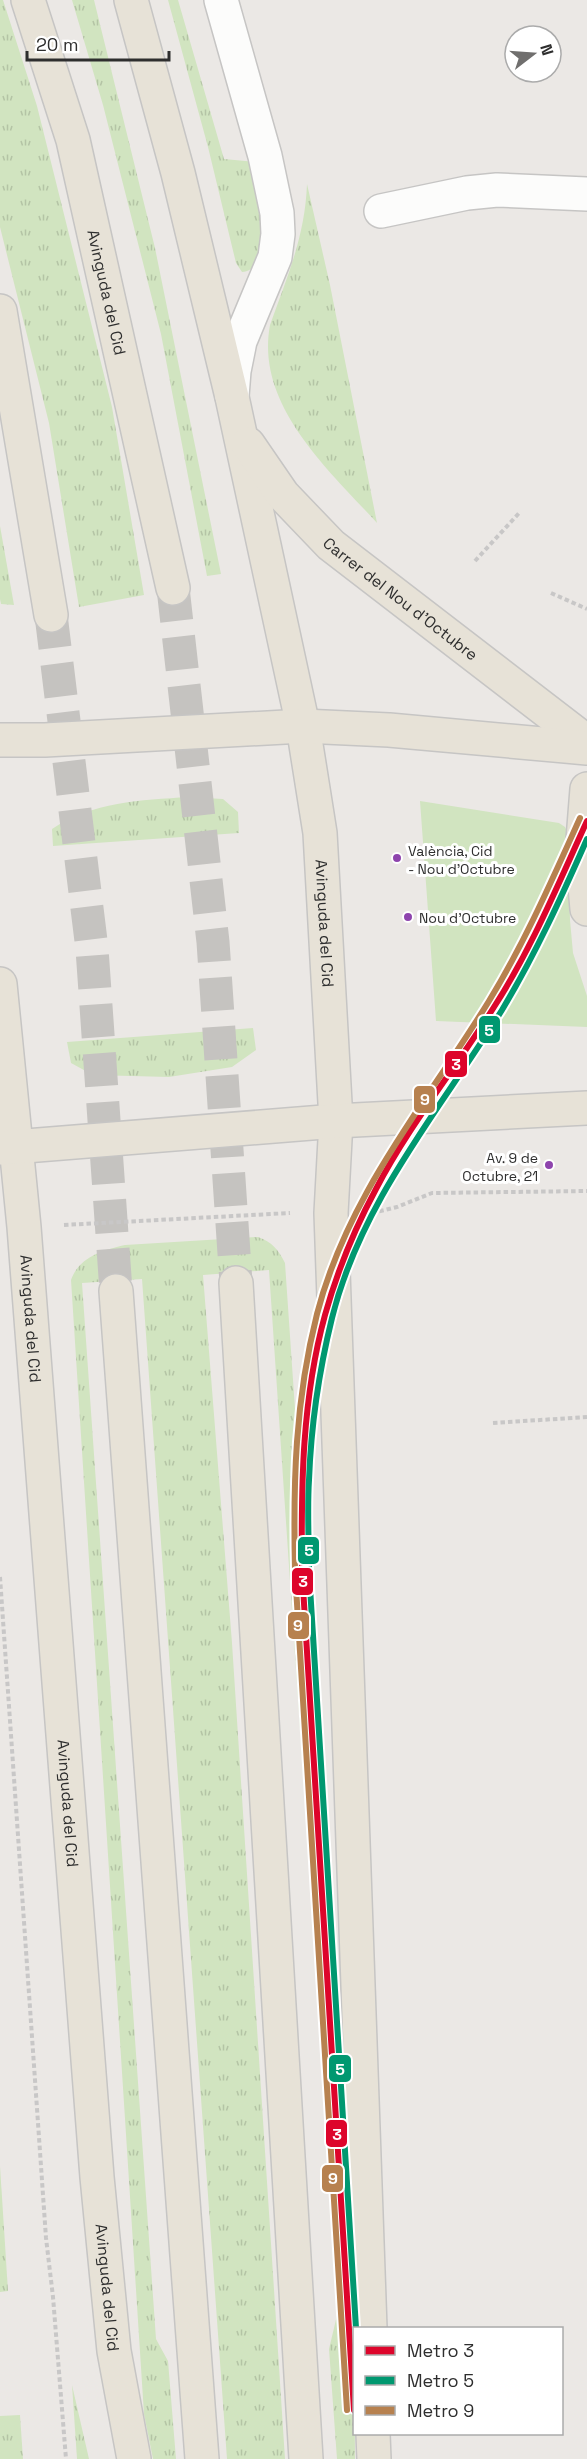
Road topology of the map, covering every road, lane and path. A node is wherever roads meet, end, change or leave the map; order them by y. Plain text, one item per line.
1 (28, 0) edge
2 (131, 0) edge
3 (221, 0) edge
4 (587, 194) edge
5 (381, 211) dead end
6 (0, 311) edge
7 (232, 398) junction
8 (239, 431) junction
9 (520, 512) dead end
10 (475, 561) dead end
11 (173, 588) tunnel mouth
12 (551, 593) dead end
13 (587, 609) edge
14 (51, 615) tunnel mouth
15 (303, 726) junction
16 (0, 740) edge
17 (587, 742) edge
18 (587, 748) edge
19 (587, 789) edge
20 (587, 909) edge
21 (0, 984) edge
22 (587, 1108) edge
23 (336, 1120) junction
24 (6, 1145) edge
25 (587, 1191) edge
26 (279, 1213) dead end
27 (369, 1213) dead end
28 (67, 1224) dead end
29 (236, 1283) tunnel mouth
30 (116, 1291) tunnel mouth
31 (587, 1417) edge
32 (493, 1423) dead end
33 (0, 1577) edge
34 (370, 2327) edge
35 (374, 2435) edge
36 (66, 2459) edge
37 (134, 2459) edge
38 (202, 2459) edge
39 (306, 2459) edge
40 (374, 2459) edge

1 - 11 main road, Avinguda del Cid
2 - 7 main road, Avinguda del Cid
3 - 7 street, Avinguda del Cid
4 - 5 street
6 - 14 main road
7 - 8 main road, Avinguda del Cid
8 - 15 main road, Avinguda del Cid
8 - 17 main road, Carrer del Nou d'Octubre
9 - 10 path
12 - 13 path
15 - 16 main road
15 - 18 main road
15 - 23 main road, Avinguda del Cid
19 - 20 main road
21 - 24 main road, Avinguda del Cid
22 - 23 main road
23 - 24 main road
23 - 34 main road, Avinguda del Cid
24 - 37 main road, Avinguda del Cid
25 - 27 path
26 - 28 path
29 - 39 main road
30 - 38 main road
31 - 32 path
33 - 36 path
35 - 40 main road

